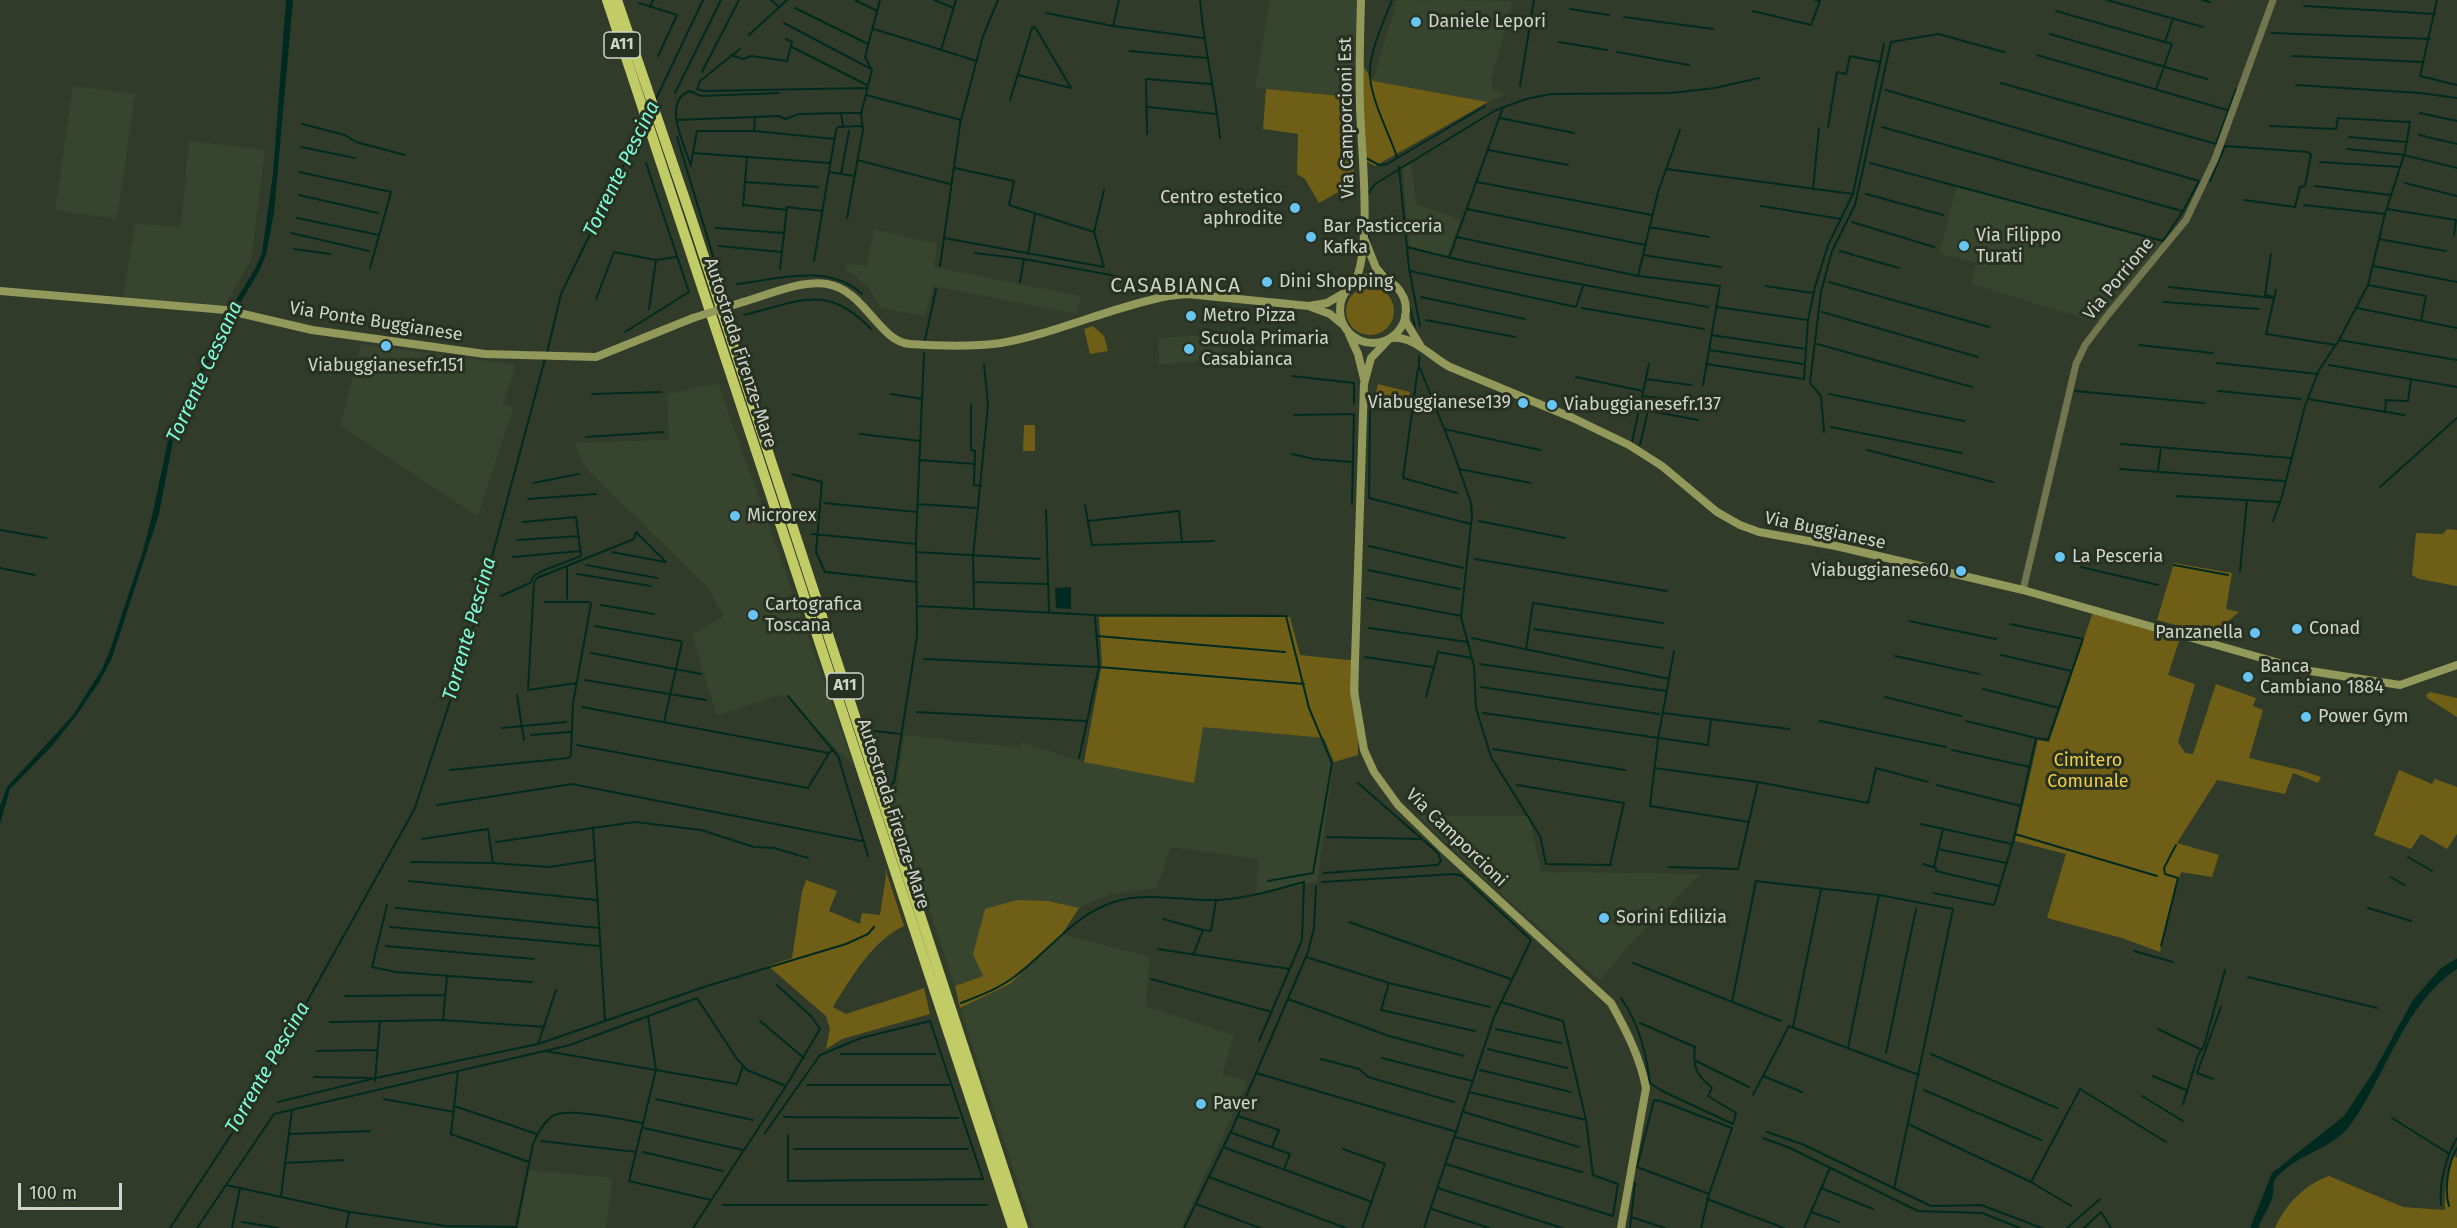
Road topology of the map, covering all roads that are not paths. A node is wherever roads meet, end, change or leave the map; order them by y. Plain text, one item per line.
1 (607, 0) edge
2 (617, 0) edge
3 (1361, 0) edge
4 (2273, 0) edge
5 (641, 87) junction
6 (661, 147) junction
7 (1364, 236) junction
8 (1387, 280) junction
9 (1354, 284) junction
10 (0, 291) edge
11 (1346, 292) junction
12 (1310, 306) junction
13 (1405, 316) junction
14 (1346, 328) junction
15 (1390, 338) junction
16 (1422, 349) junction
17 (1364, 384) junction
18 (2023, 590) junction
19 (2457, 665) edge
20 (1013, 1228) edge
21 (1023, 1228) edge
22 (1621, 1228) edge

1 - 5 highway, Autostrada Firenze-Mare / A11
2 - 5 highway, Autostrada Firenze-Mare / A11
3 - 7 main road, Via Camporcioni Est
4 - 18 street, Via Porrione
5 - 6 highway, Autostrada Firenze-Mare / A11
6 - 20 highway, Autostrada Firenze-Mare / A11
6 - 21 highway, Autostrada Firenze-Mare / A11
7 - 8 main road
7 - 9 main road
8 - 9 main road
8 - 13 main road
9 - 11 main road
10 - 12 main road, Via Ponte Buggianese, bridge
11 - 12 main road
11 - 14 main road
12 - 14 main road
13 - 15 main road
13 - 16 main road
14 - 15 main road
14 - 17 main road
15 - 16 main road, Via Buggianese
15 - 17 main road
16 - 18 main road, Via Buggianese
17 - 22 main road, Via Camporcioni
18 - 19 main road, Via Buggianese

